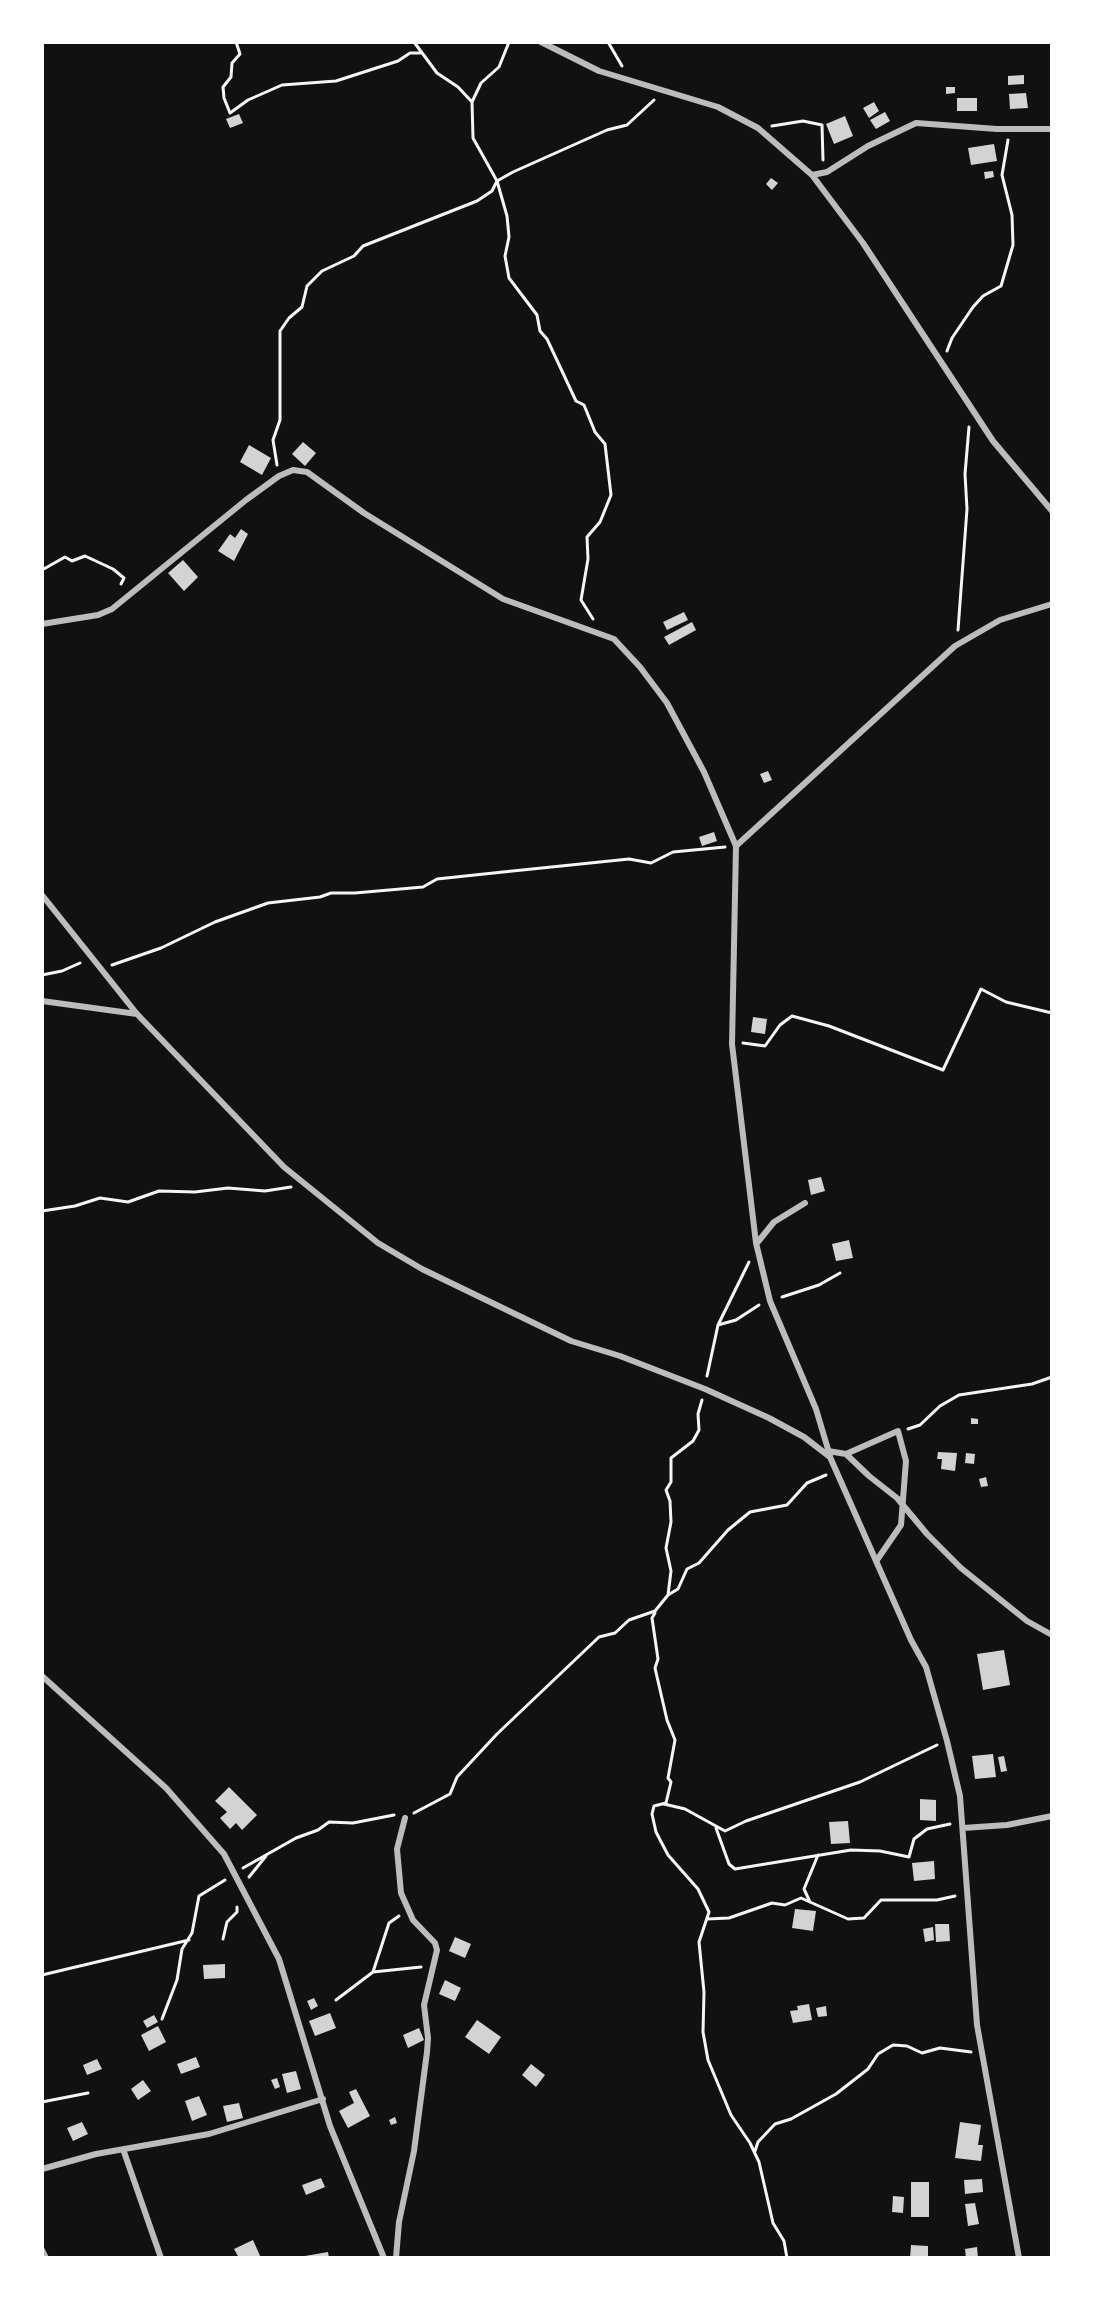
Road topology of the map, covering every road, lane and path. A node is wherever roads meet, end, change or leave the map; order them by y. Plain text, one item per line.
1 (236, 42) edge
2 (414, 42) edge
3 (509, 42) edge
4 (541, 42) edge
5 (608, 42) edge
6 (420, 53) junction
7 (631, 80) junction
8 (664, 91) junction
9 (471, 102) junction
10 (758, 128) junction
11 (1052, 129) edge
12 (1011, 130) junction
13 (827, 172) junction
14 (812, 175) junction
15 (497, 181) junction
16 (937, 357) junction
17 (968, 405) junction
18 (279, 476) junction
19 (1052, 511) edge
20 (42, 570) edge
21 (1052, 604) edge
22 (112, 609) junction
23 (42, 624) edge
24 (614, 639) junction
25 (955, 646) junction
26 (736, 846) junction
27 (42, 895) edge
28 (93, 958) junction
29 (104, 972) junction
30 (42, 975) edge
31 (42, 1000) edge
32 (1052, 1013) edge
33 (137, 1014) junction
34 (732, 1044) junction
35 (305, 1185) junction
36 (805, 1203) dead end
37 (42, 1211) edge
38 (756, 1243) junction
39 (840, 1273) dead end
40 (770, 1301) junction
41 (717, 1325) junction
42 (1052, 1377) edge
43 (705, 1389) junction
44 (898, 1431) junction
45 (829, 1454) junction
46 (846, 1454) junction
47 (836, 1472) junction
48 (903, 1504) junction
49 (877, 1560) junction
50 (668, 1595) junction
51 (655, 1611) junction
52 (1052, 1635) edge
53 (42, 1676) edge
54 (947, 1742) junction
55 (660, 1803) junction
56 (1052, 1816) edge
57 (405, 1818) junction
58 (961, 1820) junction
59 (715, 1826) junction
60 (963, 1828) junction
61 (267, 1855) junction
62 (818, 1855) junction
63 (234, 1873) junction
64 (242, 1886) junction
65 (969, 1894) junction
66 (247, 1895) junction
67 (810, 1902) junction
68 (406, 1909) junction
69 (707, 1918) junction
70 (223, 1939) dead end
71 (189, 1940) junction
72 (434, 1957) junction
73 (373, 1972) junction
74 (42, 1975) edge
75 (336, 2000) dead end
76 (162, 2019) dead end
77 (980, 2046) junction
78 (88, 2092) dead end
79 (322, 2099) junction
80 (42, 2102) edge
81 (123, 2149) junction
82 (754, 2153) junction
83 (42, 2169) edge
84 (42, 2250) edge
85 (46, 2258) edge
86 (161, 2258) edge
87 (384, 2258) edge
88 (396, 2258) edge
89 (788, 2258) edge
90 (1019, 2258) edge

1 - 6 path
2 - 6 path
3 - 9 path
4 - 7 street
5 - 7 path
6 - 9 path
7 - 8 street
8 - 10 street
8 - 15 path
9 - 15 path
10 - 13 path
10 - 14 street
11 - 12 street
12 - 13 street
12 - 16 path
13 - 14 street
14 - 16 street
15 - 18 path
15 - 24 path
16 - 17 street
17 - 19 street
17 - 25 path
18 - 22 street
18 - 24 street
20 - 22 path
21 - 25 street
22 - 23 street
24 - 26 street
25 - 26 street
26 - 29 path
26 - 34 street
27 - 28 street
28 - 29 street
28 - 30 path
29 - 33 street
31 - 33 street
32 - 34 path
33 - 35 street
34 - 38 street
35 - 37 path
35 - 43 street
36 - 38 street
38 - 40 street
38 - 41 path
39 - 40 path
40 - 41 path
40 - 45 street
41 - 43 path
42 - 44 path
43 - 45 street
43 - 50 path
44 - 46 street
44 - 48 street
45 - 46 street
45 - 47 street
46 - 48 street
47 - 49 street
47 - 50 path
48 - 49 street
48 - 52 street
49 - 54 street
50 - 51 path
51 - 55 path
51 - 57 path
53 - 63 street
54 - 58 street
54 - 59 path
55 - 59 path
55 - 69 path
56 - 60 street
57 - 61 path
57 - 68 street
58 - 60 street
58 - 62 path
59 - 62 path
60 - 65 street
61 - 63 path
61 - 64 path
62 - 67 path
63 - 64 street
63 - 71 path
64 - 66 street
65 - 67 path
65 - 77 street
66 - 70 path
66 - 79 street
67 - 69 path
68 - 72 street
68 - 73 path
69 - 82 path
71 - 74 path
71 - 76 path
72 - 73 path
72 - 88 street
73 - 75 path
77 - 82 path
77 - 90 street
78 - 80 path
79 - 81 street
79 - 87 street
81 - 83 street
81 - 86 street
82 - 89 path
84 - 85 street

